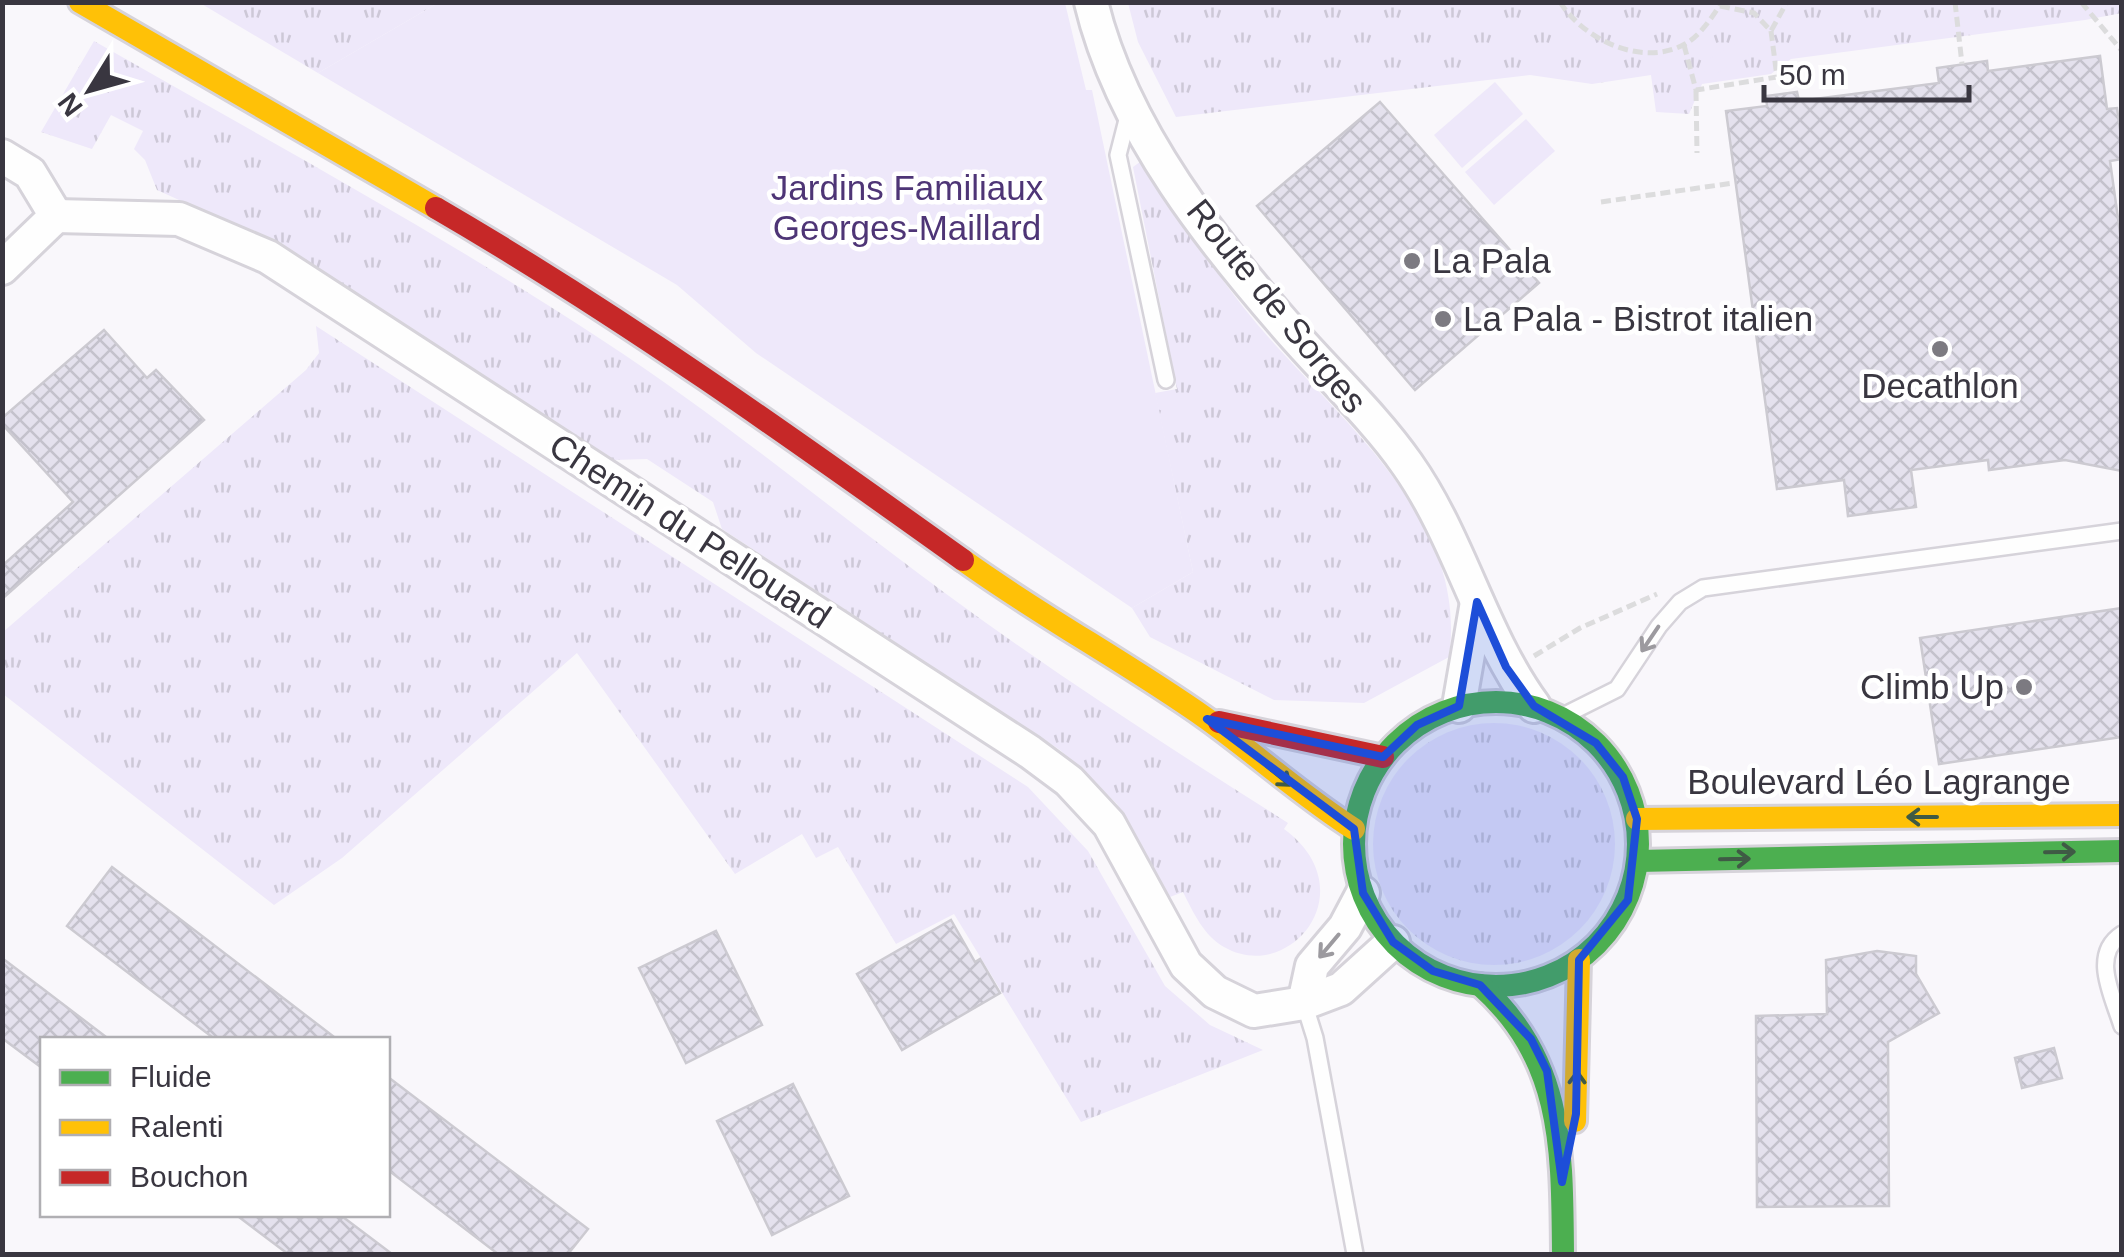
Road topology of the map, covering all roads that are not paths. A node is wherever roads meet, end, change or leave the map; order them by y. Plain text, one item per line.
1 (80, 2) edge
2 (1091, 2) edge
3 (1130, 108) junction
4 (2, 156) edge
5 (56, 216) junction
6 (2, 268) edge
7 (1166, 380) dead end
8 (2122, 531) edge
9 (1477, 602) junction
10 (1459, 706) junction
11 (1548, 711) junction
12 (1207, 719) junction
13 (1383, 757) junction
14 (2122, 815) edge
15 (1637, 819) junction
16 (1354, 829) junction
17 (2122, 851) edge
18 (1638, 861) junction
19 (1363, 892) junction
20 (2122, 934) edge
21 (1393, 942) junction
22 (1578, 960) junction
23 (1480, 985) junction
24 (1304, 1004) junction
25 (2122, 1026) edge
26 (1562, 1182) junction
27 (1355, 1254) edge
28 (1562, 1254) edge

1 - 12 main road
2 - 3 street, Route de Sorges
3 - 7 lane
3 - 9 street, Route de Sorges
4 - 5 street
5 - 6 street
5 - 24 street, Chemin du Pellouard
8 -> 11 lane
9 - 10 street
9 - 11 street, Route de Sorges
10 - 11 main road
10 - 13 main road
11 - 15 main road
12 - 13 main road
12 -> 16 main road
13 - 16 main road
14 -> 15 main road, Boulevard Léo Lagrange
15 - 18 main road
16 - 19 main road
18 -> 17 main road, Boulevard Léo Lagrange
18 - 22 main road
19 - 21 main road
19 -> 24 street
20 - 25 lane
21 - 23 main road
21 - 24 street, Chemin du Pellouard
22 - 23 main road
26 -> 22 main road
23 - 26 main road
24 - 27 lane
26 - 28 main road

